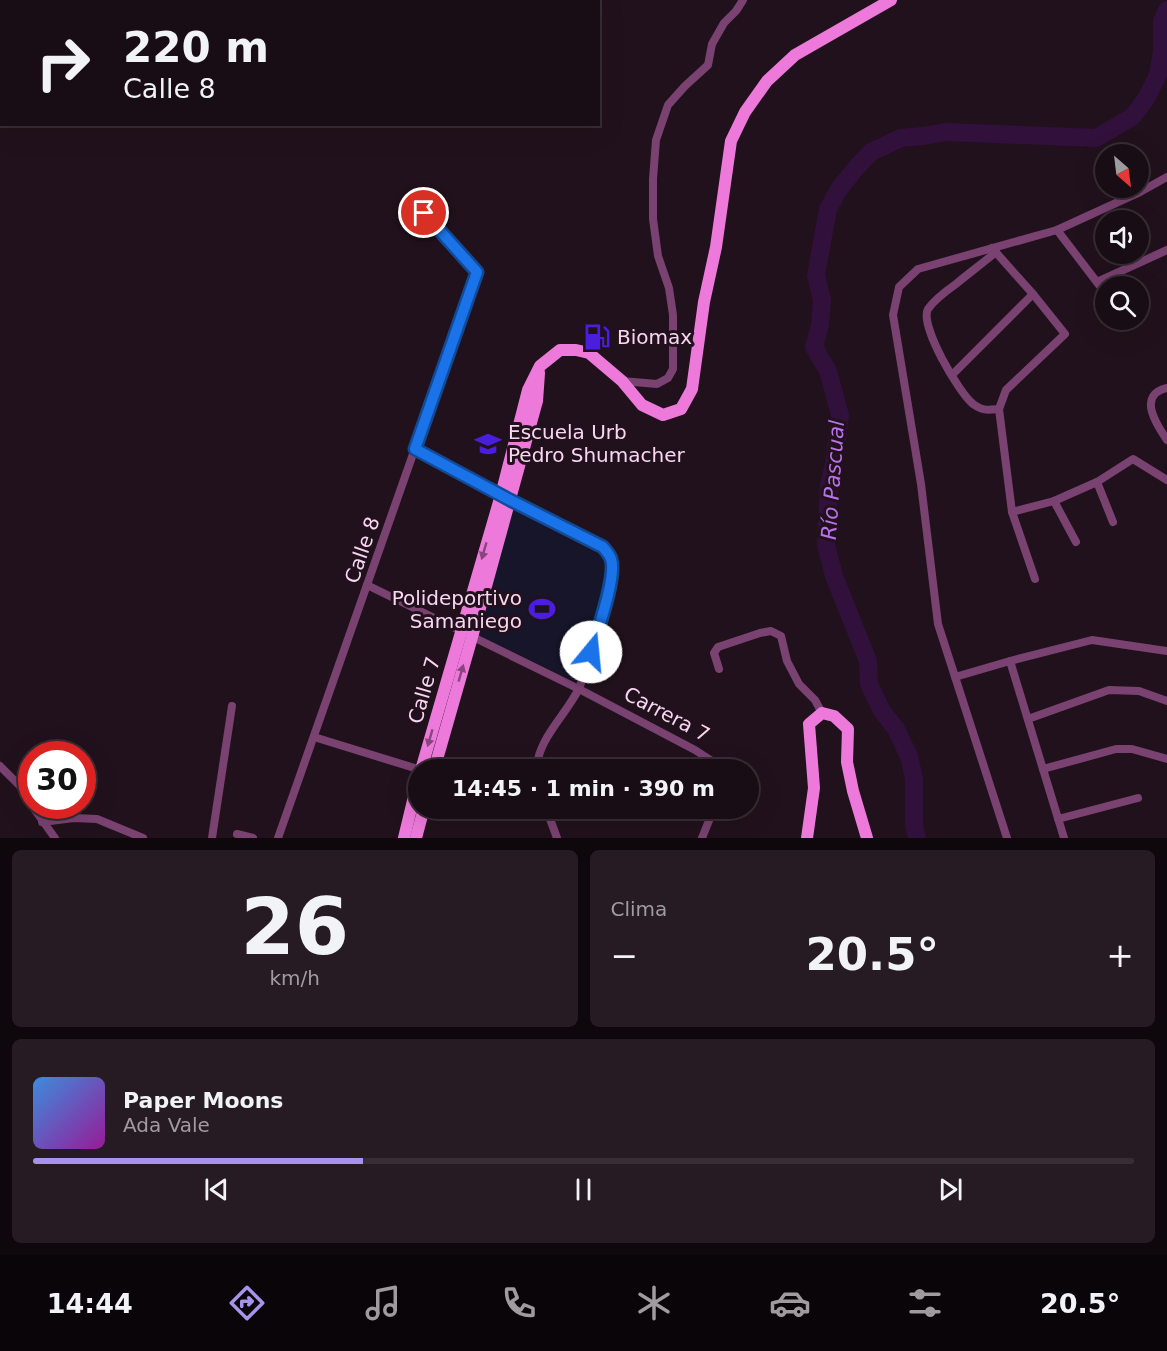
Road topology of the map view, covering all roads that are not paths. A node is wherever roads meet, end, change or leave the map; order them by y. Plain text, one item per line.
1 (743, 0) edge
2 (891, 0) edge
3 (1167, 177) edge
4 (424, 213) dead end
5 (1057, 230) junction
6 (994, 250) junction
7 (1167, 250) edge
8 (1109, 276) edge
9 (1095, 281) edge
10 (1033, 294) junction
11 (951, 375) junction
12 (622, 381) junction
13 (1167, 388) edge
14 (999, 409) junction
15 (1167, 440) edge
16 (415, 449) junction
17 (1167, 480) edge
18 (1097, 482) junction
19 (505, 497) junction
20 (1054, 501) junction
21 (1012, 513) junction
22 (1113, 522) dead end
23 (1076, 542) dead end
24 (1035, 579) dead end
25 (367, 585) junction
26 (466, 634) junction
27 (1167, 651) edge
28 (1010, 661) junction
29 (718, 669) dead end
30 (955, 677) junction
31 (579, 689) junction
32 (1167, 701) edge
33 (232, 706) dead end
34 (822, 713) junction
35 (1028, 719) junction
36 (314, 737) junction
37 (425, 759) edge
38 (437, 759) edge
39 (539, 759) edge
40 (709, 759) edge
41 (1167, 759) edge
42 (0, 766) edge
43 (408, 766) edge
44 (1043, 769) junction
45 (18, 784) edge
46 (1138, 798) dead end
47 (40, 819) edge
48 (409, 819) edge
49 (421, 819) edge
50 (550, 819) edge
51 (710, 819) edge
52 (1058, 819) junction
53 (42, 822) junction
54 (237, 834) dead end
55 (55, 838) edge
56 (143, 838) edge
57 (212, 838) edge
58 (253, 838) edge
59 (278, 838) edge
60 (404, 838) edge
61 (416, 838) edge
62 (557, 838) edge
63 (702, 838) edge
64 (807, 838) edge
65 (867, 838) edge
66 (1007, 838) edge
67 (1064, 838) edge

1 - 12 street
2 - 12 main road
3 - 5 street
4 - 16 street, Calle 8
5 - 6 street
5 - 9 street
6 - 10 street
6 - 11 street
6 - 30 street
7 - 8 street
10 - 11 street
10 - 14 street
11 - 14 street
12 - 19 main road, Calle 7
13 - 15 street
14 - 21 street
16 - 19 street
16 - 25 street, Calle 8
17 - 18 street
18 - 20 street
18 - 22 street
19 - 26 main road, Calle 7
19 - 31 street
20 - 21 street
20 - 23 street
21 - 24 street
25 - 26 street, Carrera 7
25 - 36 street, Calle 8
26 - 31 street, Carrera 7
26 -> 37 main road, Calle 7
38 -> 26 main road, Calle 7
27 - 28 street
28 - 30 street
28 - 35 street
29 - 34 street
30 - 66 street
31 - 39 street
31 - 40 street, Carrera 7
32 - 35 street
33 - 57 street
34 - 64 main road
34 - 65 main road
35 - 44 street
36 - 43 street
36 - 59 street, Calle 8
41 - 44 street
42 - 45 street
44 - 52 street
46 - 52 street
47 - 53 street
48 - 60 main road
49 - 61 main road
50 - 62 street
51 - 63 street
52 - 67 street
53 - 55 street
53 - 56 street
54 - 58 street

